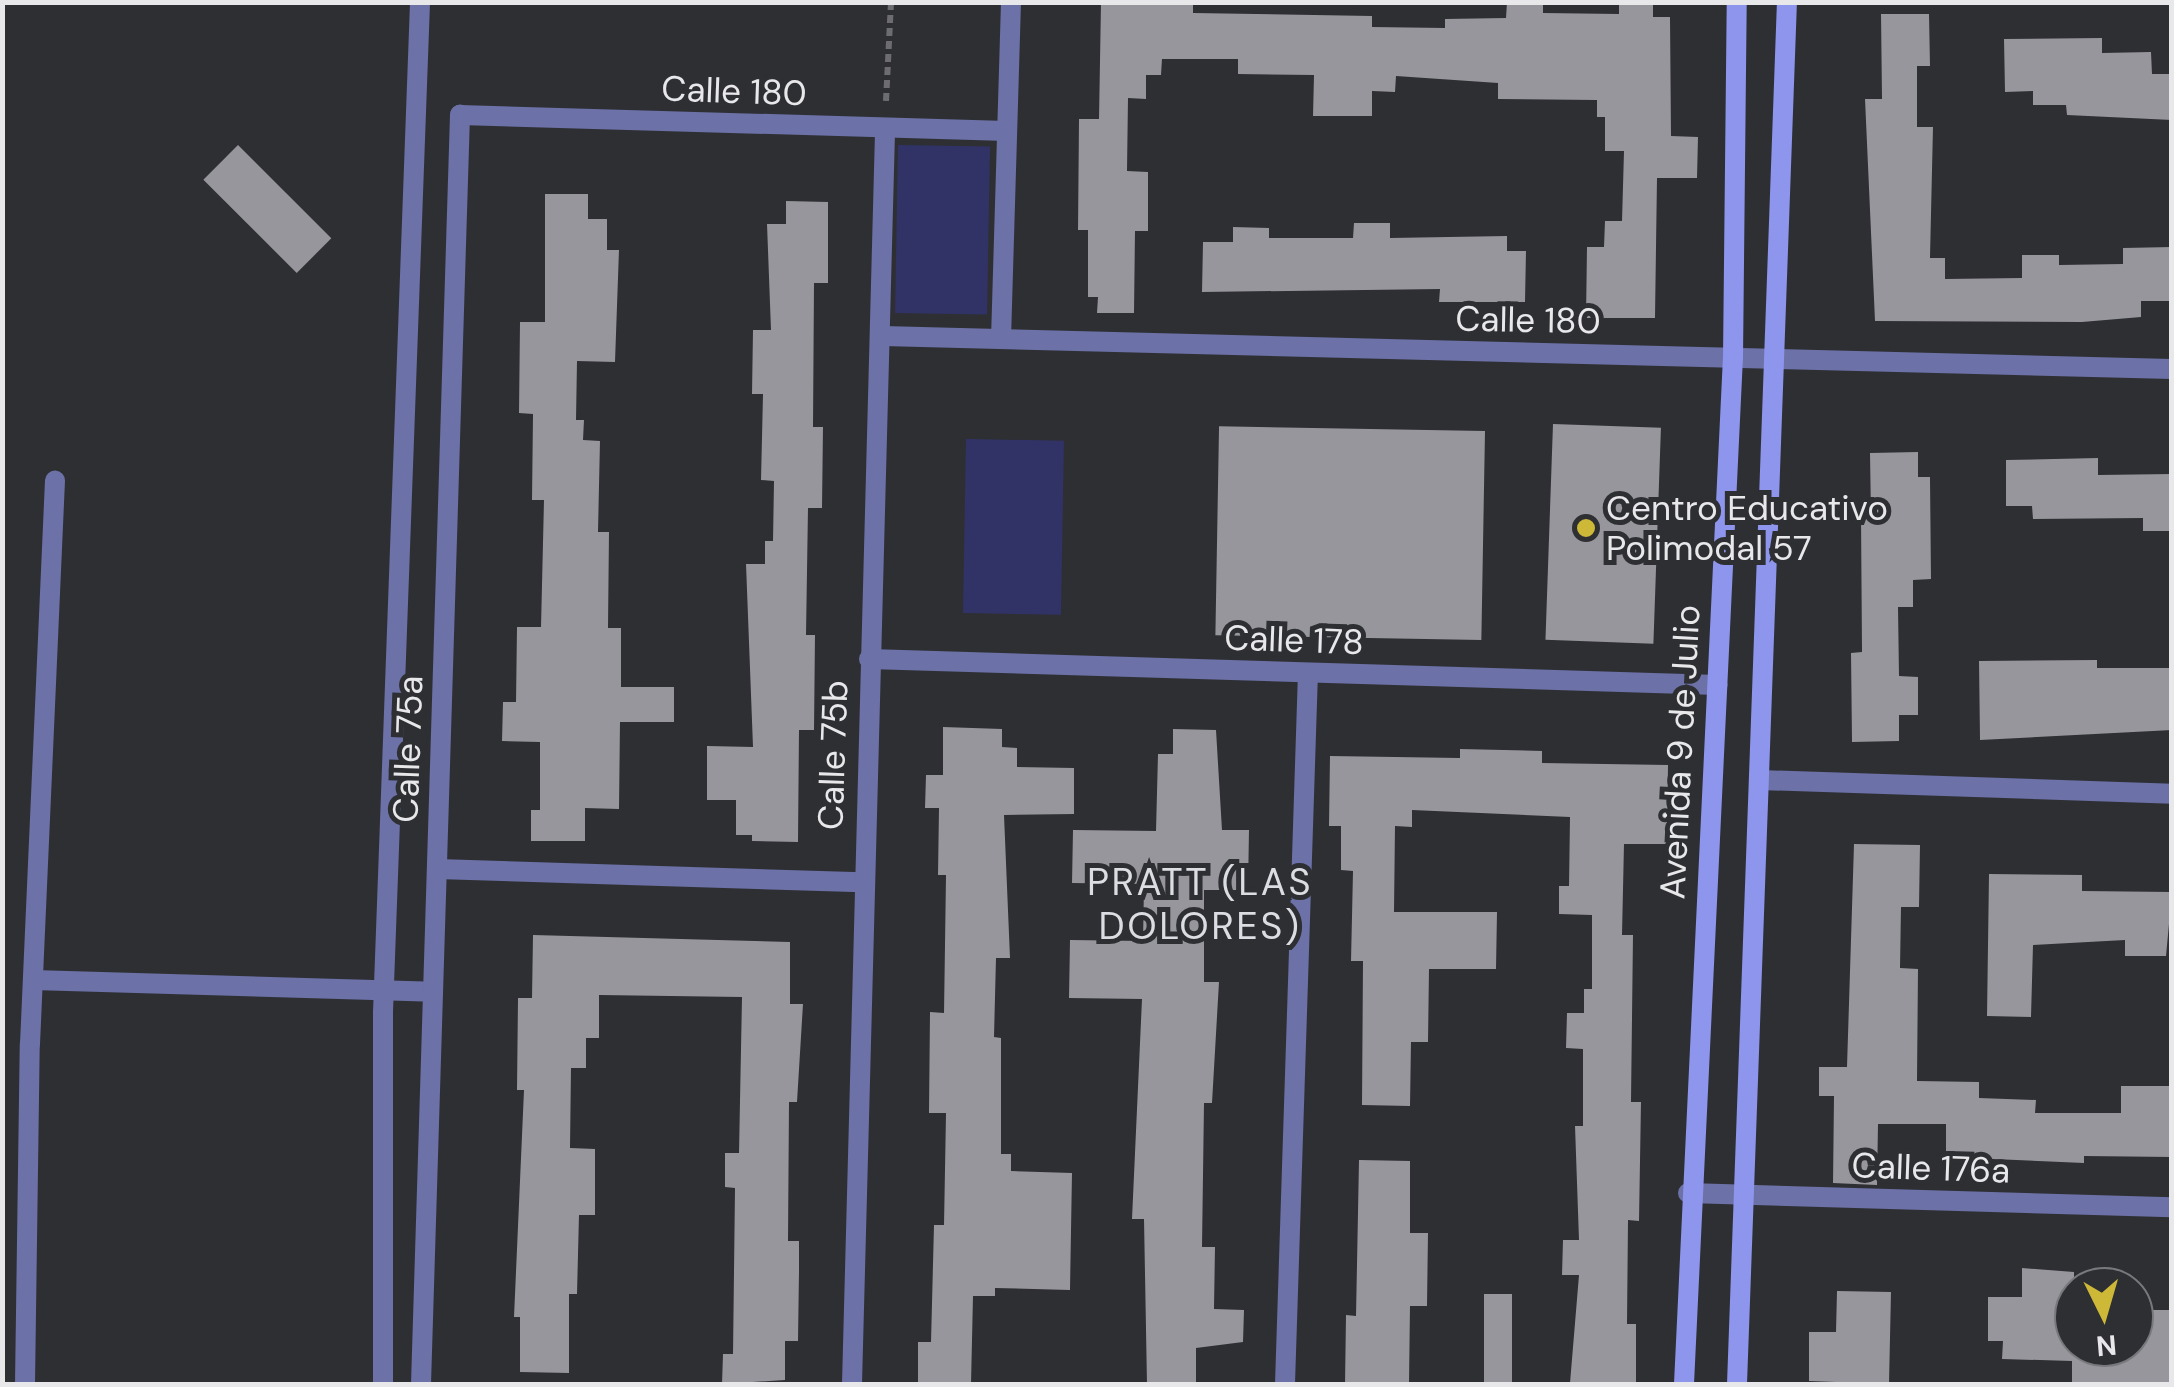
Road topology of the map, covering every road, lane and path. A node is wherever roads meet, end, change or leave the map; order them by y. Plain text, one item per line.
1 (420, 2) edge
2 (891, 2) edge
3 (1011, 2) edge
4 (1736, 2) edge
5 (1787, 2) edge
6 (460, 116) joint
7 (885, 128) junction
8 (1007, 132) junction
9 (883, 336) junction
10 (1001, 339) junction
11 (1733, 358) junction
12 (1775, 359) junction
13 (2172, 370) edge
14 (54, 481) dead end
15 (869, 659) junction
16 (1308, 673) junction
17 (1718, 686) junction
18 (1760, 780) junction
19 (2172, 794) edge
20 (437, 869) junction
21 (862, 882) junction
22 (33, 980) junction
23 (384, 990) junction
24 (433, 992) junction
25 (1688, 1193) junction
26 (1746, 1195) junction
27 (2172, 1207) edge
28 (25, 1384) edge
29 (382, 1384) edge
30 (421, 1384) edge
31 (852, 1384) edge
32 (1285, 1384) edge
33 (1684, 1384) edge
34 (1737, 1384) edge

1 - 23 street
2 - 7 path
3 - 8 street
4 - 11 main road, Avenida 9 de Julio
5 - 12 main road
6 - 7 street, Calle 180
6 - 20 street, Calle 75a
7 - 8 street, Calle 180
7 - 9 street, Calle 75b
8 - 10 street
9 - 10 street, Calle 180
9 - 15 street, Calle 75b
10 - 11 street, Calle 180
11 - 12 street, Calle 180
11 - 17 main road, Avenida 9 de Julio
12 - 13 street, Calle 180
12 - 18 main road
14 - 22 street
15 - 16 street, Calle 178
15 - 21 street, Calle 75b
16 - 17 street, Calle 178
16 - 32 street
17 - 25 main road, Avenida 9 de Julio
18 - 19 street
18 - 26 main road
20 - 21 street
20 - 24 street, Calle 75a
21 - 31 street, Calle 75b
22 - 23 street
22 - 28 street
23 - 24 street
23 - 29 street
24 - 30 street, Calle 75a
25 - 26 street, Calle 176a
25 - 33 main road, Avenida 9 de Julio
26 - 27 street, Calle 176a
26 - 34 main road

